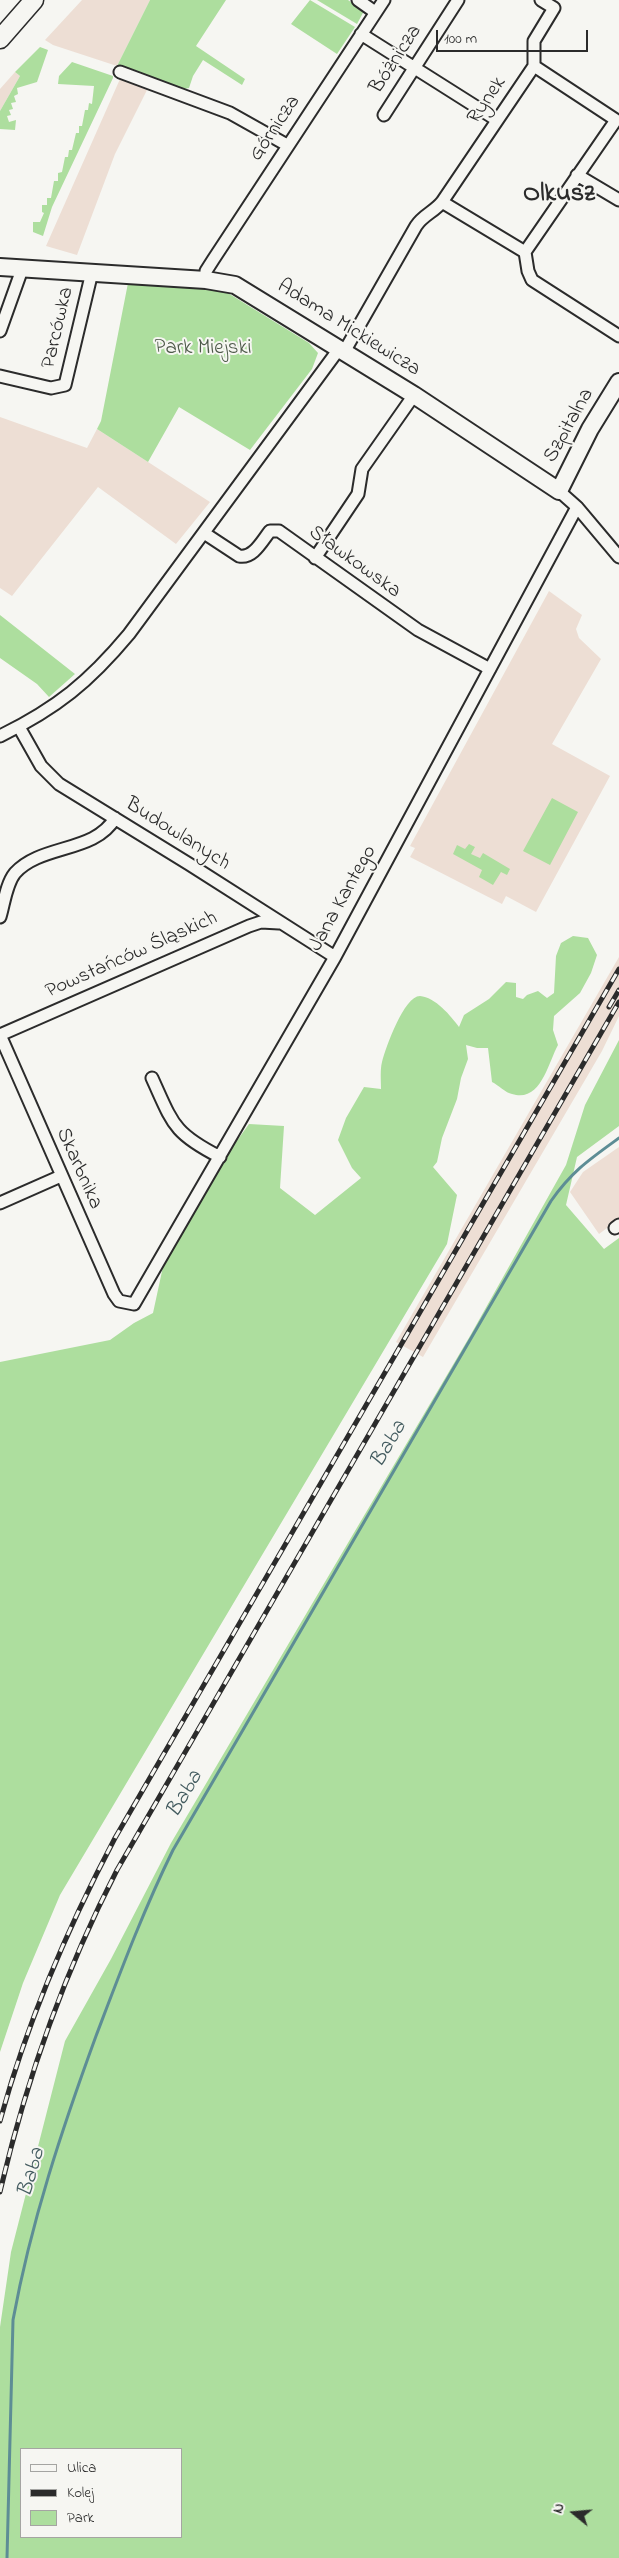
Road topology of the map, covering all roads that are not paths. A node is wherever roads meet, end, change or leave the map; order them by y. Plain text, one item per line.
1 (34, 0) edge
2 (358, 0) edge
3 (384, 0) edge
4 (458, 0) edge
5 (541, 0) edge
6 (375, 12) junction
7 (361, 34) junction
8 (0, 39) edge
9 (534, 66) junction
10 (415, 69) junction
11 (120, 72) dead end
12 (384, 115) dead end
13 (497, 120) junction
14 (287, 146) junction
15 (576, 175) junction
16 (619, 200) edge
17 (442, 202) junction
18 (525, 252) junction
19 (0, 267) edge
20 (20, 268) junction
21 (92, 272) junction
22 (206, 280) junction
23 (0, 330) edge
24 (619, 336) edge
25 (342, 351) junction
26 (0, 376) edge
27 (619, 382) edge
28 (414, 395) junction
29 (559, 491) junction
30 (577, 507) junction
31 (204, 532) junction
32 (619, 557) edge
33 (315, 558) junction
34 (490, 669) junction
35 (19, 727) junction
36 (0, 736) edge
37 (115, 818) junction
38 (0, 917) edge
39 (281, 923) junction
40 (334, 957) junction
41 (0, 1035) edge
42 (152, 1078) dead end
43 (220, 1157) junction
44 (61, 1176) junction
45 (0, 1203) edge
46 (134, 1304) joint

1 - 8 main road
2 - 6 street
3 - 6 street, Górnicza
4 - 10 street, Bóżnicza
5 - 9 street
6 - 7 street, Górnicza
7 - 10 street
7 - 14 street, Górnicza
9 - 13 street, Rynek
9 - 15 street, Rynek
10 - 12 street, Bóżnicza
10 - 13 street
11 - 14 street
13 - 17 street, Rynek
14 - 22 street, Górnicza
15 - 16 street
15 - 18 street, Rynek
17 - 18 street
17 - 25 street
18 - 24 street
19 - 20 street, Adama Mickiewicza
20 - 21 street, Adama Mickiewicza
20 - 23 street
21 - 22 street, Adama Mickiewicza
21 - 26 street, Parcówka
22 - 25 street, Adama Mickiewicza
25 - 28 street, Adama Mickiewicza
25 - 31 street
27 - 29 street, Szpitalna
28 - 29 street, Adama Mickiewicza
28 - 33 street
29 - 30 street, Adama Mickiewicza
30 - 32 street, Adama Mickiewicza
30 - 34 street, Jana Kantego
31 - 33 street, Sławkowska
31 - 35 street
33 - 34 street, Sławkowska
34 - 40 street, Jana Kantego
35 - 36 street
35 - 37 street, Budowlanych
37 - 38 street
37 - 39 street, Budowlanych
39 - 40 street, Budowlanych
39 - 41 street, Powstańców Śląskich
40 - 43 street, Jana Kantego
41 - 44 street, Skarbnika
42 - 43 street
43 - 46 street, Jana Kantego
44 - 45 street
44 - 46 street, Skarbnika

